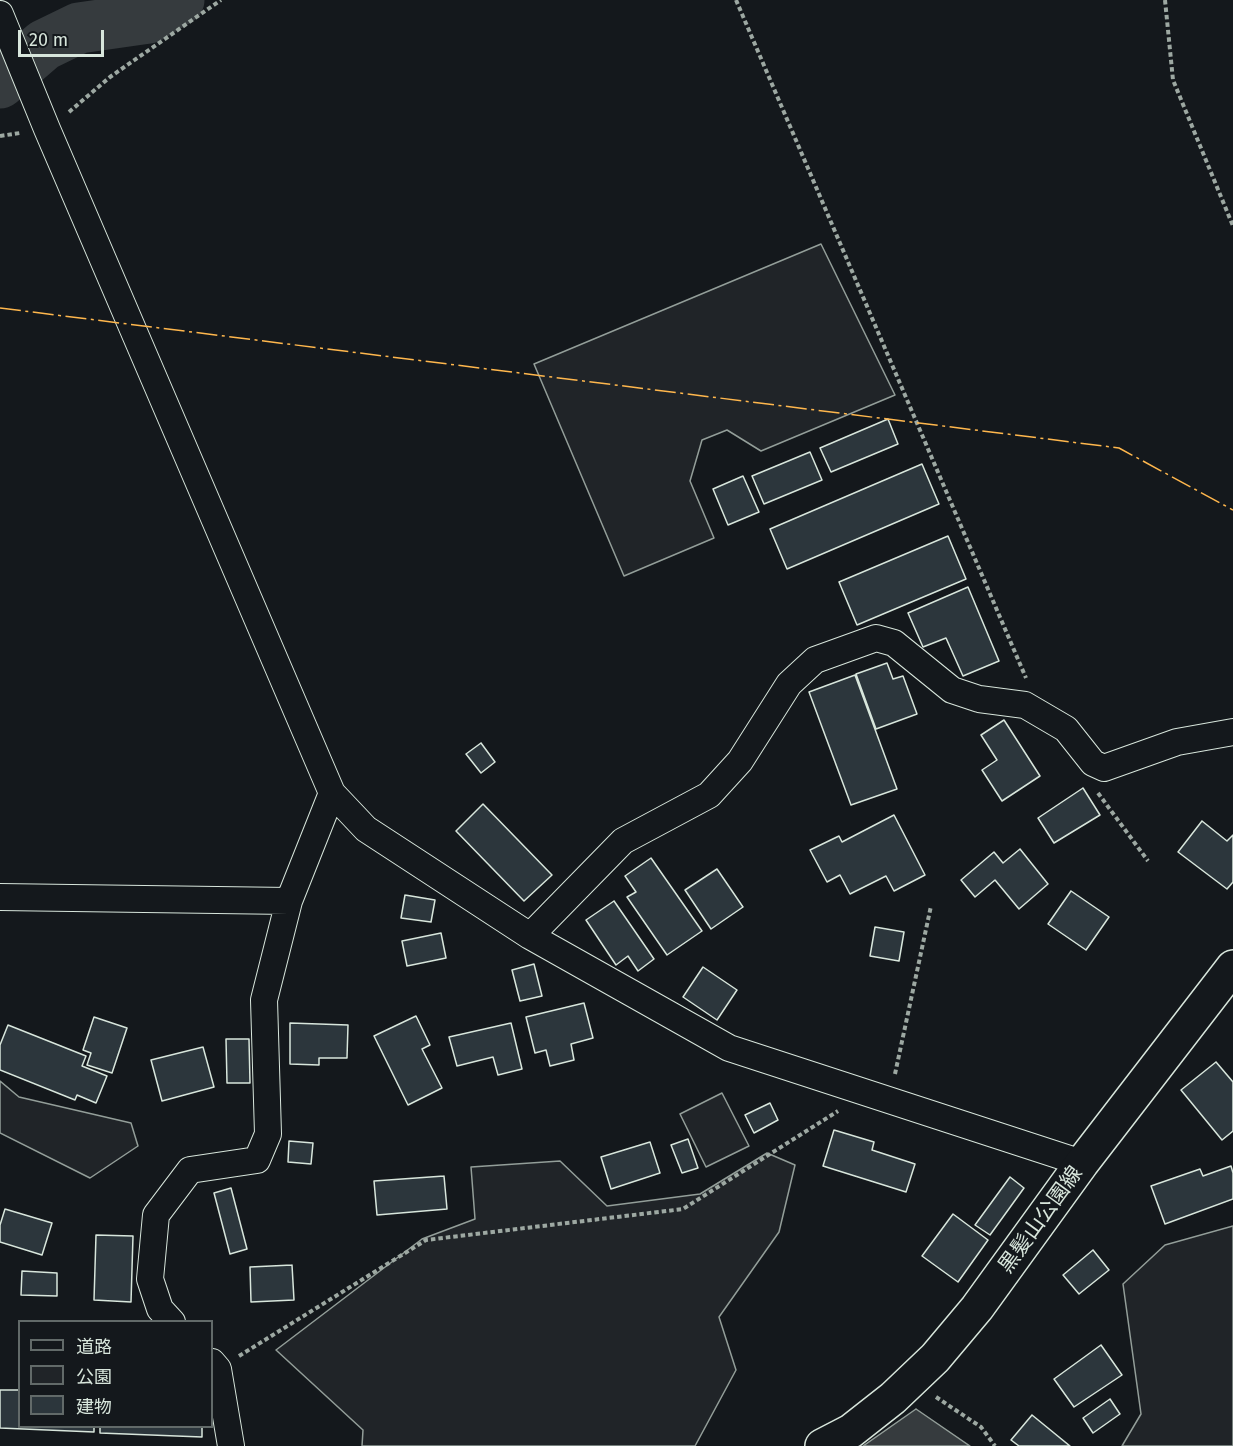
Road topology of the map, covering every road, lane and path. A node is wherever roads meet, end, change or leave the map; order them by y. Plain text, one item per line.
1 (221, 0) edge
2 (736, 0) edge
3 (1165, 0) edge
4 (3, 21) edge
5 (47, 129) junction
6 (1233, 226) edge
7 (1025, 705) junction
8 (1233, 732) edge
9 (1104, 768) junction
10 (332, 793) junction
11 (1148, 861) dead end
12 (0, 897) edge
13 (289, 901) junction
14 (931, 906) dead end
15 (530, 936) junction
16 (1233, 967) edge
17 (877, 1097) junction
18 (1082, 1163) junction
19 (170, 1320) edge
20 (935, 1358) junction
21 (215, 1365) edge
22 (231, 1446) edge
23 (822, 1446) edge
24 (995, 1446) edge

1 - 5 path
2 - 7 path
3 - 6 path
4 - 5 street
5 - 10 street
7 - 9 street
7 - 15 street
8 - 9 street
9 - 11 path
10 - 13 street
10 - 15 street
12 - 13 street
13 - 19 street
14 - 17 path
15 - 17 street
16 - 18 main road, 黒髪山公園線
17 - 18 street
17 - 21 path
18 - 20 main road, 黒髪山公園線
20 - 23 main road, 黒髪山公園線
20 - 24 path
21 - 22 street

